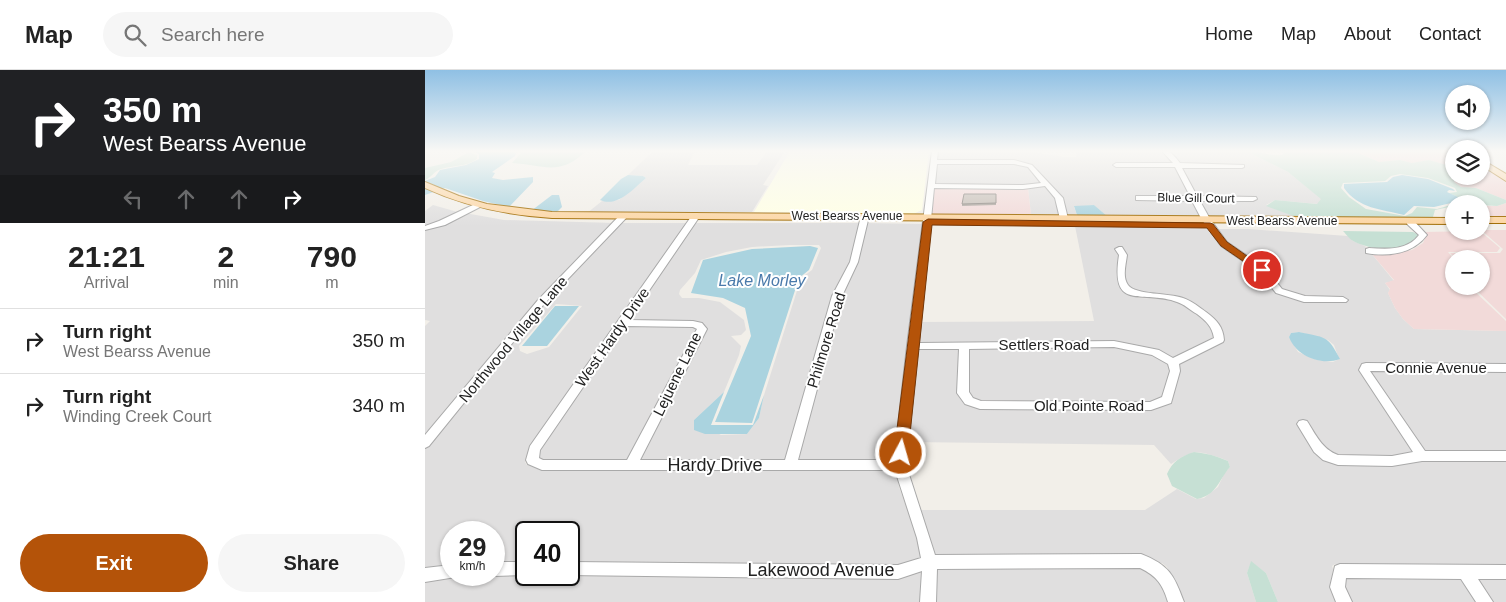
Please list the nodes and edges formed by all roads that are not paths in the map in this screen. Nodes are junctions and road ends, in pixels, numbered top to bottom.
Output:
1 (932, 176) edge
2 (1039, 176) edge
3 (1184, 176) edge
4 (1046, 184) junction
5 (425, 185) edge
6 (931, 186) junction
7 (425, 195) edge
8 (1139, 198) dead end
9 (1193, 198) junction
10 (1253, 199) dead end
11 (478, 206) junction
12 (467, 211) junction
13 (566, 218) junction
14 (623, 218) junction
15 (694, 218) junction
16 (864, 219) junction
17 (928, 219) junction
18 (1490, 220) edge
19 (1506, 220) edge
20 (1064, 221) junction
21 (1445, 222) edge
22 (1208, 223) junction
23 (1412, 225) junction
24 (1506, 225) edge
25 (1490, 226) edge
26 (1445, 227) edge
27 (425, 228) edge
28 (1119, 249) dead end
29 (1369, 251) dead end
30 (1343, 300) dead end
31 (621, 323) junction
32 (964, 345) junction
33 (912, 346) junction
34 (1173, 362) junction
35 (1506, 368) edge
36 (1303, 424) dead end
37 (425, 443) edge
38 (1422, 456) junction
39 (1506, 456) edge
40 (533, 460) joint
41 (900, 464) junction
42 (631, 465) junction
43 (790, 465) junction
44 (929, 562) junction
45 (580, 569) edge
46 (1506, 572) edge
47 (440, 573) edge
48 (1466, 574) junction
49 (425, 575) edge
50 (928, 602) edge
51 (1176, 602) edge
52 (1344, 602) edge
53 (1485, 602) edge

1 - 6 street
2 - 4 street
3 - 9 street
4 - 6 street
4 - 20 street
5 - 11 main road, West Bearss Avenue
6 - 17 street
7 - 12 main road, West Bearss Avenue
8 - 9 street, Blue Gill Court
9 - 10 street, Blue Gill Court
9 - 22 street
11 - 12 street
11 - 13 main road, West Bearss Avenue
12 - 13 main road, West Bearss Avenue
12 - 27 street
13 - 14 main road, West Bearss Avenue
14 - 15 main road, West Bearss Avenue
14 - 37 street, Northwood Village Lane
15 - 16 main road, West Bearss Avenue
15 - 31 street, West Hardy Drive
16 - 17 main road, West Bearss Avenue
16 - 43 street, Philmore Road
17 - 20 main road, West Bearss Avenue
17 - 33 street
18 - 19 main road
20 - 22 main road, West Bearss Avenue
21 - 23 main road, West Bearss Avenue
22 - 23 main road, West Bearss Avenue
22 - 30 street
23 - 26 main road, West Bearss Avenue
23 - 29 street
24 - 25 main road
28 - 34 street
31 - 40 street, West Hardy Drive
31 - 42 street, Lejuene Lane
32 - 33 street, Settlers Road
32 - 34 street, Settlers Road
32 - 34 street, Old Pointe Road
33 - 41 street
35 - 38 street, Connie Avenue
36 - 38 street
38 - 39 street
40 - 42 street, Hardy Drive
41 - 43 street, Hardy Drive
41 - 44 street
42 - 43 street, Hardy Drive
44 - 45 street, Lakewood Avenue
44 - 50 street
44 - 51 street, Lakewood Avenue
46 - 48 street
47 - 49 street
48 - 52 street
48 - 53 street

